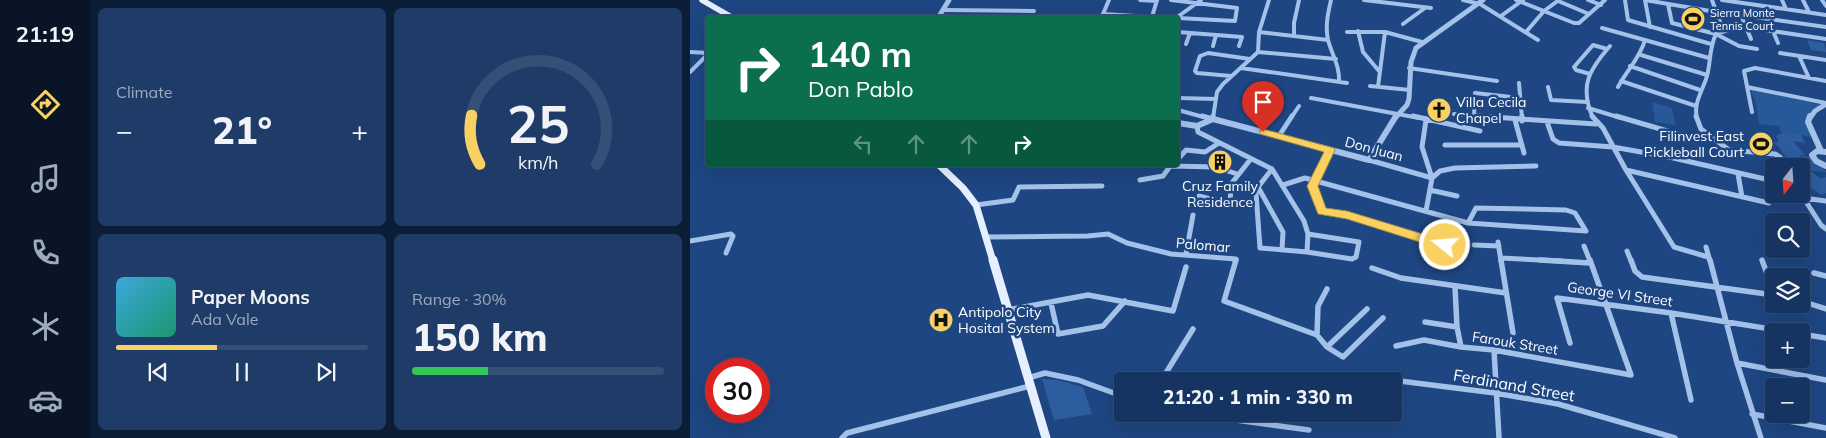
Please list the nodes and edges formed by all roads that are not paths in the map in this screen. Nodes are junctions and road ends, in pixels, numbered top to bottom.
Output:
1 (702, 0) edge
2 (949, 0) edge
3 (1109, 0) edge
4 (1140, 0) edge
5 (1157, 0) edge
6 (1171, 0) edge
7 (1269, 0) edge
8 (1299, 0) edge
9 (1331, 0) edge
10 (1364, 0) edge
11 (1463, 0) edge
12 (1516, 0) edge
13 (1558, 0) edge
14 (1588, 0) edge
15 (1605, 0) edge
16 (1625, 0) edge
17 (1645, 0) edge
18 (1706, 0) edge
19 (1712, 0) edge
20 (1722, 0) edge
21 (1757, 0) edge
22 (1782, 0) edge
23 (1803, 0) edge
24 (1822, 0) edge
25 (1522, 1) edge
26 (1734, 1) edge
27 (1199, 2) edge
28 (1482, 2) edge
29 (1668, 4) junction
30 (1601, 5) junction
31 (1759, 5) junction
32 (1826, 6) edge
33 (1425, 8) junction
34 (1431, 8) dead end
35 (1786, 9) junction
36 (944, 10) junction
37 (1034, 11) dead end
38 (1544, 11) junction
39 (1716, 12) junction
40 (1809, 12) junction
41 (1589, 14) junction
42 (1826, 14) edge
43 (728, 15) edge
44 (940, 15) edge
45 (1128, 15) edge
46 (1152, 15) edge
47 (1180, 16) edge
48 (1501, 16) junction
49 (1180, 18) edge
50 (1404, 24) dead end
51 (1650, 26) junction
52 (1745, 27) junction
53 (1826, 27) edge
54 (1602, 28) dead end
55 (1723, 30) junction
56 (1358, 31) junction
57 (1774, 31) junction
58 (1180, 32) edge
59 (1259, 32) junction
60 (1347, 32) dead end
61 (1385, 32) junction
62 (1526, 32) junction
63 (1190, 33) junction
64 (1716, 34) junction
65 (1216, 35) junction
66 (1294, 36) junction
67 (1751, 39) dead end
68 (1826, 39) edge
69 (1328, 40) junction
70 (1538, 40) dead end
71 (1645, 40) junction
72 (1422, 42) junction
73 (1778, 43) dead end
74 (1186, 44) dead end
75 (1711, 44) junction
76 (1213, 46) dead end
77 (1239, 46) dead end
78 (1739, 46) junction
79 (1757, 49) dead end
80 (1734, 51) dead end
81 (690, 52) edge
82 (1258, 52) junction
83 (1780, 53) dead end
84 (705, 54) edge
85 (1641, 55) junction
86 (1799, 56) junction
87 (705, 57) edge
88 (1709, 58) junction
89 (1250, 59) junction
90 (1336, 59) junction
91 (1826, 60) edge
92 (1630, 66) junction
93 (1241, 68) junction
94 (1409, 68) junction
95 (1379, 71) junction
96 (690, 72) edge
97 (1590, 74) junction
98 (1707, 75) junction
99 (1232, 76) junction
100 (1809, 78) junction
101 (1497, 81) dead end
102 (1621, 81) junction
103 (1826, 81) edge
104 (1339, 82) junction
105 (1347, 83) dead end
106 (1519, 83) dead end
107 (1370, 86) dead end
108 (1378, 87) junction
109 (1548, 87) dead end
110 (1618, 87) dead end
111 (1747, 87) junction
112 (1410, 90) junction
113 (1700, 90) junction
114 (1180, 98) edge
115 (1311, 98) dead end
116 (1520, 98) junction
117 (1216, 99) junction
118 (1826, 103) edge
119 (1588, 105) junction
120 (1299, 106) dead end
121 (1696, 106) junction
122 (1180, 111) edge
123 (1752, 112) dead end
124 (1398, 113) junction
125 (1454, 114) dead end
126 (1474, 116) junction
127 (1213, 119) junction
128 (1426, 120) junction
129 (1515, 120) junction
130 (1522, 121) junction
131 (1547, 122) junction
132 (1180, 123) edge
133 (1596, 124) junction
134 (1197, 126) junction
135 (1480, 131) dead end
136 (1681, 135) dead end
137 (1279, 136) junction
138 (1219, 143) junction
139 (1445, 145) dead end
140 (1522, 145) junction
141 (1613, 147) junction
142 (1330, 150) junction
143 (1823, 152) edge
144 (1524, 153) dead end
145 (1180, 157) edge
146 (1780, 158) edge
147 (1250, 160) junction
148 (1369, 160) junction
149 (1180, 165) edge
150 (1536, 166) dead end
151 (1826, 166) edge
152 (941, 167) edge
153 (1170, 167) edge
154 (1272, 170) junction
155 (1626, 170) junction
156 (1237, 174) junction
157 (1738, 174) junction
158 (1432, 178) junction
159 (1765, 179) dead end
160 (1140, 180) dead end
161 (1316, 180) junction
162 (1283, 184) junction
163 (1102, 186) dead end
164 (1258, 187) junction
165 (1430, 190) junction
166 (1198, 196) dead end
167 (1457, 196) dead end
168 (1742, 197) junction
169 (1810, 198) edge
170 (1765, 202) edge
171 (1826, 202) edge
172 (1806, 203) edge
173 (976, 205) junction
174 (1426, 211) junction
175 (1193, 215) dead end
176 (1457, 220) junction
177 (1468, 223) junction
178 (1826, 229) edge
179 (1308, 234) junction
180 (987, 237) junction
181 (690, 241) edge
182 (1474, 245) dead end
183 (1584, 246) dead end
184 (1706, 247) dead end
185 (1282, 250) junction
186 (1627, 251) dead end
187 (1306, 252) junction
188 (726, 253) dead end
189 (1186, 254) junction
190 (1501, 258) junction
191 (1708, 258) junction
192 (1762, 260) dead end
193 (1590, 263) junction
194 (1186, 267) dead end
195 (1372, 268) dead end
196 (1765, 268) edge
197 (1814, 273) dead end
198 (1826, 276) edge
199 (1455, 287) junction
200 (1717, 287) junction
201 (1327, 289) dead end
202 (1506, 293) junction
203 (1765, 293) edge
204 (1125, 301) junction
205 (1051, 303) junction
206 (1608, 304) junction
207 (1810, 304) edge
208 (1826, 308) edge
209 (1367, 309) dead end
210 (1008, 310) junction
211 (1671, 313) junction
212 (1383, 318) dead end
213 (1425, 322) dead end
214 (1726, 322) junction
215 (1457, 326) junction
216 (1193, 328) dead end
217 (1765, 328) edge
218 (1513, 333) dead end
219 (1317, 335) junction
220 (1810, 335) edge
221 (1826, 338) edge
222 (1570, 343) dead end
223 (1396, 346) dead end
224 (1327, 347) junction
225 (1461, 347) junction
226 (1494, 350) junction
227 (1737, 362) junction
228 (1166, 372) edge
229 (1826, 380) edge
230 (1402, 381) edge
231 (1029, 382) junction
232 (1114, 393) edge
233 (1495, 393) junction
234 (1691, 400) dead end
235 (1752, 414) junction
236 (1250, 422) edge
237 (1826, 428) edge
238 (1309, 430) dead end
239 (844, 436) edge
240 (1046, 438) edge
241 (1499, 438) edge
242 (1673, 438) edge
243 (1761, 438) edge

1 - 43 main road
2 - 36 street
3 - 45 street
4 - 5 street
5 - 46 street
6 - 27 street
7 - 59 street
8 - 66 street
9 - 69 street
10 - 33 street
11 - 28 street
12 - 25 street
13 - 38 street
13 - 41 street
14 - 30 street
15 - 30 street
16 - 51 street
17 - 29 street
17 - 51 street
18 - 19 street
19 - 39 street
20 - 26 street
21 - 31 street
22 - 35 street
23 - 40 street
24 - 32 street
25 - 38 street
25 - 48 street
26 - 31 street
27 - 47 street
27 - 49 street
28 - 48 street
28 - 72 street
29 - 39 street
29 - 64 street
30 - 41 street
31 - 35 street
33 - 34 street
33 - 50 street
35 - 40 street
36 - 37 street
36 - 44 street
38 - 41 street
38 - 62 street
39 - 55 street
40 - 42 street
48 - 62 street
51 - 75 street
52 - 53 street
52 - 55 street
52 - 57 street
52 - 67 street
54 - 71 street
55 - 64 street
56 - 60 street
56 - 61 street
56 - 95 street
57 - 68 street
57 - 73 street
58 - 63 street
59 - 66 street
59 - 82 street
61 - 72 street
61 - 95 street
62 - 70 street
63 - 65 street
63 - 74 street
64 - 75 street
64 - 78 street
65 - 76 street
65 - 77 street
66 - 69 street
69 - 90 street
71 - 85 street
71 - 88 street
72 - 94 street
75 - 88 street
78 - 79 street
78 - 80 street
81 - 84 street
82 - 89 street
82 - 90 street
83 - 86 street
85 - 92 street
85 - 98 street
86 - 91 street
86 - 100 street
87 - 96 street
88 - 98 street
89 - 93 street
89 - 99 street
90 - 104 street
92 - 102 street
92 - 113 street
93 - 99 street
93 - 104 street
94 - 101 street
94 - 112 street
95 - 108 street
97 - 97 street
97 - 119 street
98 - 113 street
99 - 117 street
100 - 103 street
100 - 111 street
102 - 110 street
102 - 121 street
104 - 105 street
106 - 116 street
107 - 108 street
108 - 112 street
109 - 119 street
111 - 118 street
111 - 123 street
112 - 124 street
113 - 121 street
114 - 117 street
115 - 124 street
116 - 126 street
116 - 130 street
117 - 127 street
118 - 143 street
119 - 133 street
119 - 136 street
120 - 137 street
121 - 146 street
122 - 127 street
124 - 128 street
124 - 148 street
125 - 126 street
126 - 129 street
127 - 134 street
127 - 137 street, Don Juan
128 - 135 street
128 - 158 street
129 - 130 street
129 - 140 street
130 - 131 street
131 - 133 street
131 - 141 street
132 - 134 street
133 - 141 street
134 - 138 street
137 - 142 street, Don Juan
138 - 145 street
138 - 147 street
139 - 140 street
140 - 144 street
141 - 155 street
141 - 157 street
142 - 148 street, Don Juan
142 - 161 street
143 - 151 street
147 - 154 street
147 - 156 street
148 - 158 street, Don Juan
149 - 156 street
150 - 158 street
152 - 173 main road
153 - 160 street
154 - 162 street
154 - 164 street
155 - 168 street
155 - 191 street
156 - 166 street
157 - 159 street
157 - 168 street
158 - 165 street
161 - 162 street
161 - 174 street
161 - 176 street
162 - 179 street
163 - 173 street
164 - 185 street
164 - 185 street
165 - 167 street
165 - 174 street
168 - 170 street
169 - 171 street
172 - 178 street
173 - 180 main road
174 - 176 street
175 - 189 street
176 - 177 street
177 - 177 street
179 - 187 street
179 - 187 street
180 - 189 street, Palomar
180 - 210 main road
181 - 188 street
182 - 190 street
183 - 193 street
184 - 191 street
185 - 187 street
186 - 200 street
189 - 219 street, Palomar
190 - 193 street
190 - 202 street
191 - 200 street
192 - 196 street
193 - 206 street
194 - 204 street
195 - 199 street
197 - 198 street
199 - 202 street
199 - 215 street
200 - 203 street
200 - 214 street
201 - 219 street
202 - 218 street
204 - 205 street
204 - 205 street
205 - 210 street
206 - 211 street, George VI Street
206 - 222 street, George VI Street
206 - 226 street, Farouk Street
207 - 208 street
209 - 224 street
210 - 231 main road
211 - 214 street, George VI Street
211 - 234 street
212 - 224 street
213 - 215 street
214 - 217 street, George VI Street
214 - 227 street
215 - 225 street
216 - 228 street
219 - 224 street
220 - 221 street
223 - 225 street, Farouk Street
225 - 226 street, Farouk Street
226 - 233 street
227 - 229 street
227 - 235 street
230 - 233 street, Ferdinand Street
231 - 232 street
231 - 239 street
231 - 240 main road
233 - 241 street
233 - 242 street, Ferdinand Street
235 - 237 street
235 - 243 street
236 - 238 street

